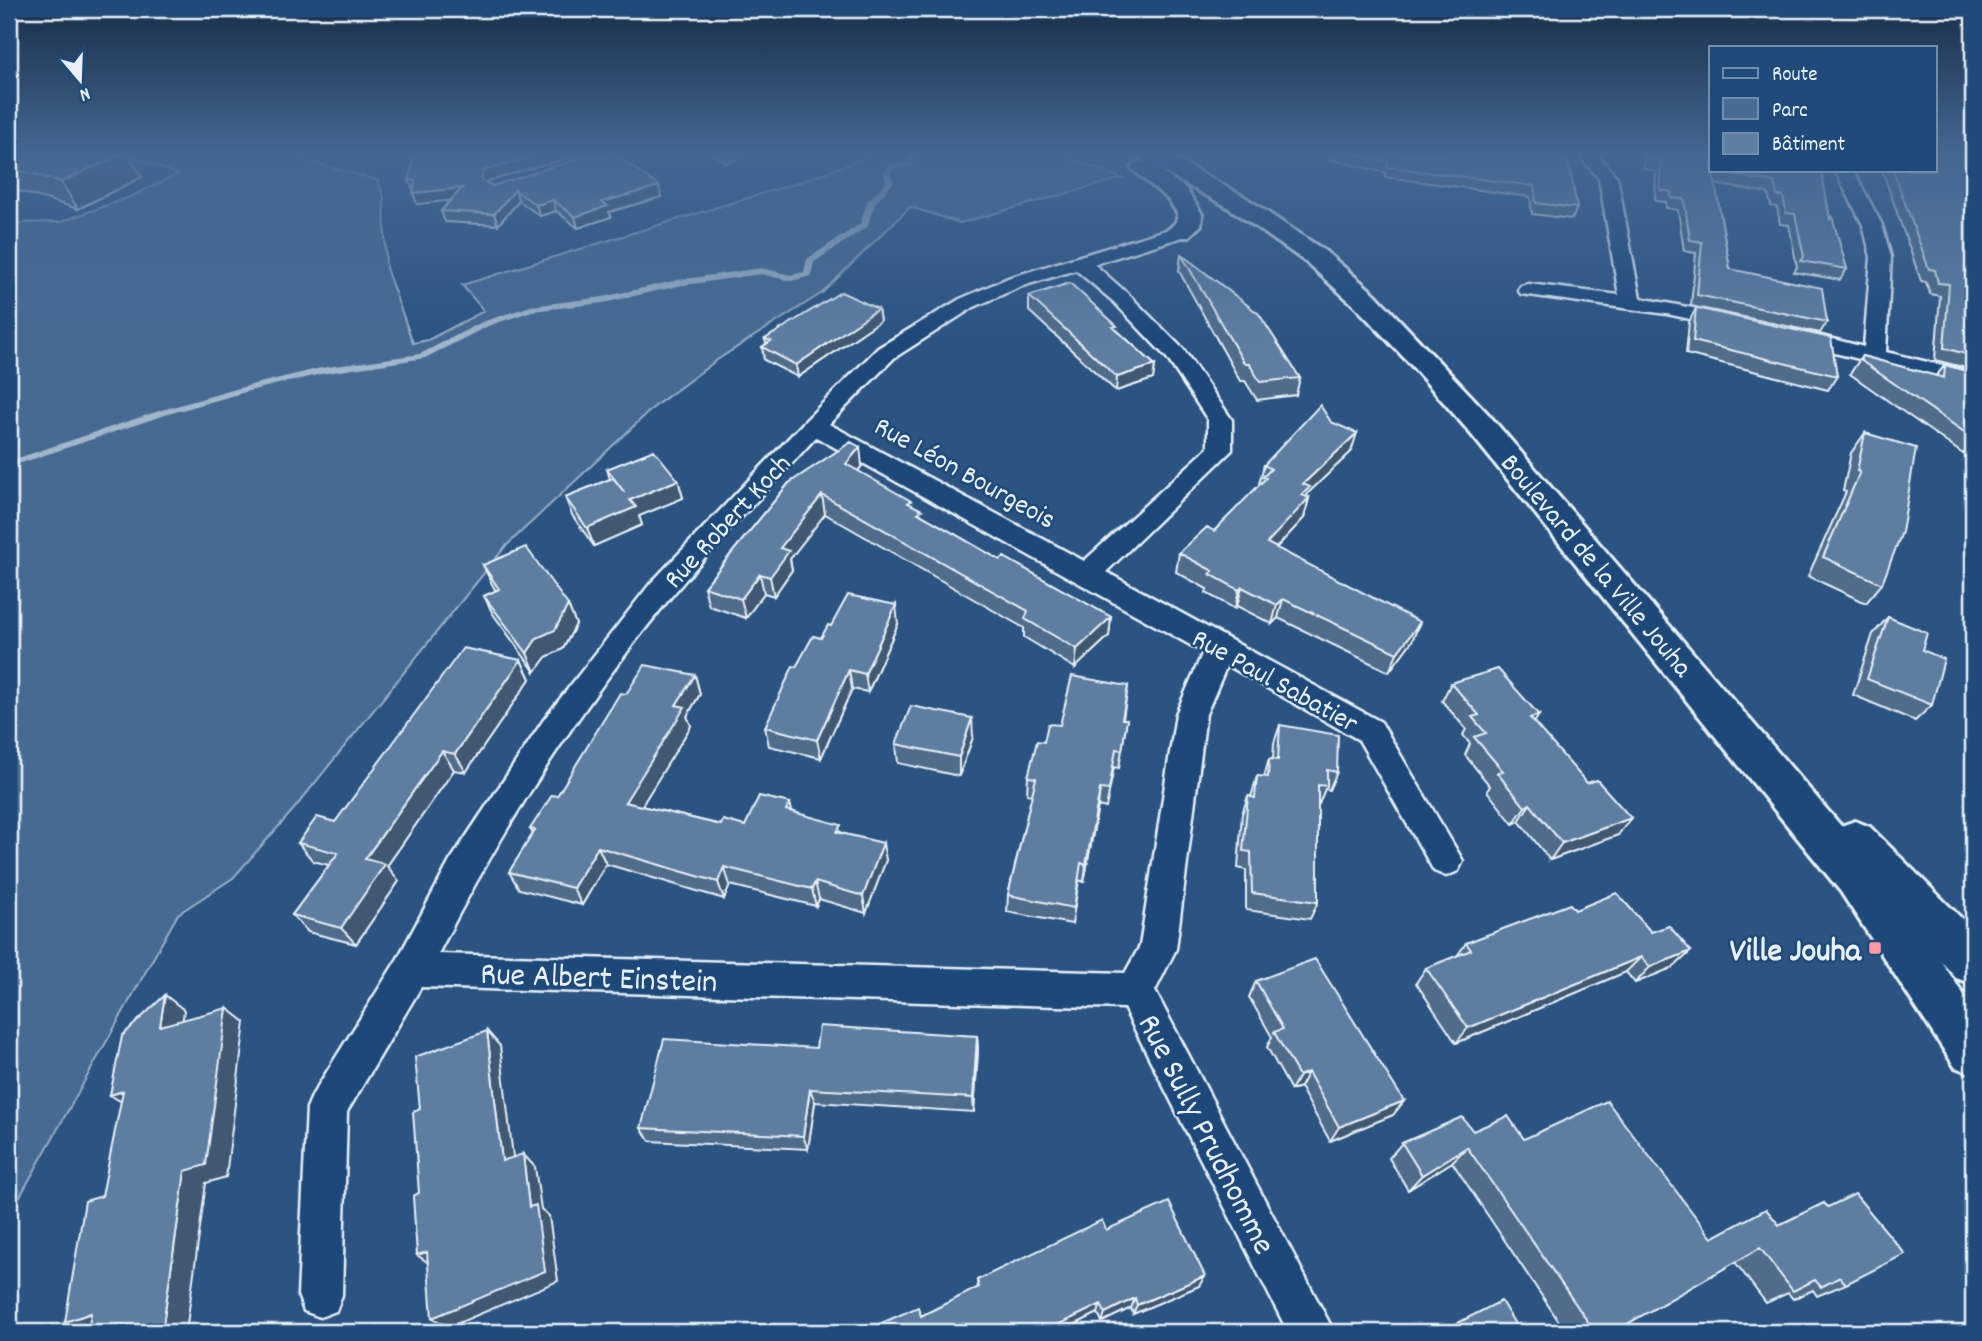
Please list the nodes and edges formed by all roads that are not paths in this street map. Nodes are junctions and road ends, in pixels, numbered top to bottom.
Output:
1 (1190, 217) edge
2 (1257, 217) edge
3 (1287, 217) edge
4 (1615, 217) edge
5 (1866, 217) edge
6 (1179, 232) joint
7 (1079, 262) junction
8 (1528, 290) dead end
9 (1631, 304) junction
10 (1875, 354) junction
11 (1973, 380) edge
12 (813, 426) junction
13 (1087, 575) junction
14 (1220, 647) junction
15 (1446, 861) dead end
16 (1973, 962) edge
17 (411, 970) junction
18 (1135, 991) junction
19 (1973, 1050) edge
20 (320, 1294) dead end
21 (1312, 1332) edge

1 - 6 main road
2 - 19 main road, Boulevard de la Ville Jouha
3 - 16 main road, Boulevard de la Ville Jouha
4 - 9 street
5 - 10 street
6 - 7 street, Rue Robert Koch
7 - 12 street, Rue Robert Koch
7 - 13 street
8 - 9 street
9 - 10 street
10 - 11 street
12 - 13 street, Rue Léon Bourgeois
12 - 17 street, Rue Robert Koch
13 - 14 street, Rue Paul Sabatier
14 - 15 street, Rue Paul Sabatier
14 - 18 street, Rue Sully Prudhomme
17 - 18 street, Rue Albert Einstein
17 - 20 street
18 - 21 street, Rue Sully Prudhomme

